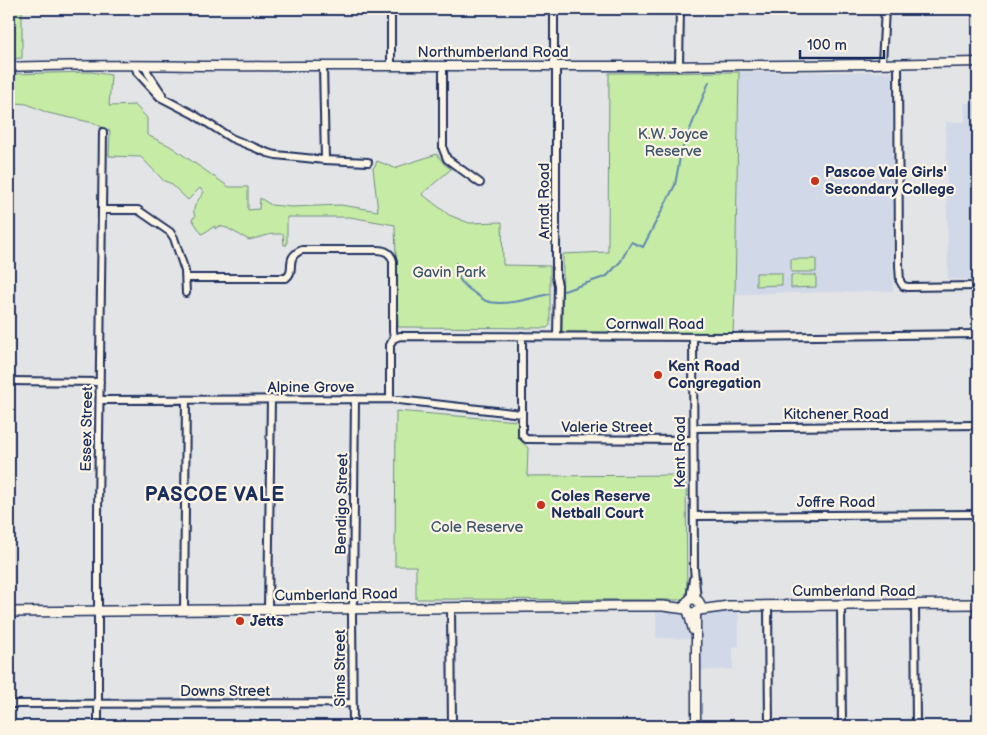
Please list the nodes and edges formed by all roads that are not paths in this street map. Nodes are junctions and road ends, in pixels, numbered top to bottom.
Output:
1 (391, 9) edge
2 (554, 9) edge
3 (680, 9) edge
4 (885, 9) edge
5 (978, 62) edge
6 (882, 63) junction
7 (898, 63) junction
8 (135, 65) junction
9 (145, 65) junction
10 (679, 65) junction
11 (323, 66) junction
12 (390, 66) junction
13 (444, 66) junction
14 (555, 66) junction
15 (9, 67) edge
16 (166, 99) junction
17 (103, 132) dead end
18 (325, 160) junction
19 (368, 162) dead end
20 (480, 183) dead end
21 (102, 210) junction
22 (186, 278) junction
23 (978, 286) edge
24 (186, 293) dead end
25 (978, 334) edge
26 (522, 336) junction
27 (557, 336) junction
28 (693, 336) junction
29 (394, 338) junction
30 (9, 380) edge
31 (100, 382) junction
32 (271, 399) junction
33 (355, 399) junction
34 (390, 399) junction
35 (100, 400) junction
36 (186, 400) junction
37 (522, 414) junction
38 (978, 425) edge
39 (694, 428) junction
40 (694, 440) junction
41 (978, 514) edge
42 (694, 516) junction
43 (915, 604) junction
44 (978, 604) edge
45 (768, 605) junction
46 (841, 605) junction
47 (693, 606) junction
48 (451, 608) junction
49 (352, 609) junction
50 (184, 610) junction
51 (268, 610) junction
52 (98, 611) junction
53 (9, 612) edge
54 (352, 703) junction
55 (9, 704) edge
56 (98, 704) junction
57 (98, 726) edge
58 (353, 726) edge
59 (452, 726) edge
60 (696, 726) edge
61 (769, 726) edge
62 (842, 726) edge
63 (916, 726) edge

1 - 12 street
2 - 14 street, Arndt Road
3 - 10 street
4 - 6 street
5 - 7 street, Northumberland Road
6 - 7 street, Northumberland Road
6 - 10 street, Northumberland Road
7 - 23 street
8 - 9 street, Northumberland Road
8 - 15 street, Northumberland Road
8 - 16 street
9 - 11 street, Northumberland Road
9 - 16 street
10 - 14 street, Northumberland Road
11 - 12 street, Northumberland Road
11 - 18 street
12 - 13 street, Northumberland Road
13 - 14 street, Northumberland Road
13 - 20 street
14 - 27 street, Arndt Road
16 - 18 street
17 - 21 street, Essex Street
18 - 19 street
21 - 22 street
21 - 31 street, Essex Street
22 - 24 street
22 - 29 street
25 - 28 street, Cornwall Road
26 - 27 street, Cornwall Road
26 - 29 street, Cornwall Road
26 - 37 street
27 - 28 street, Cornwall Road
28 - 39 street, Kent Road
29 - 34 street
30 - 31 street
31 - 35 street, Essex Street
32 - 33 street, Alpine Grove
32 - 36 street, Alpine Grove
32 - 51 street
33 - 34 street, Alpine Grove
33 - 49 street, Bendigo Street
34 - 37 street, Alpine Grove
35 - 36 street, Alpine Grove
35 - 52 street, Essex Street
36 - 50 street
37 - 40 street, Valerie Street
38 - 39 street, Kitchener Road
39 - 40 street, Kent Road
40 - 42 street, Kent Road
41 - 42 street, Joffre Road
42 - 47 street, Kent Road
43 - 44 main road, Cumberland Road
43 - 46 main road, Cumberland Road
43 - 63 street
45 - 46 main road, Cumberland Road
45 - 47 main road, Cumberland Road
45 - 61 street
46 - 62 street
47 - 48 main road, Cumberland Road
47 - 60 street, Kent Road
48 - 49 main road, Cumberland Road
48 - 59 street
49 - 51 main road, Cumberland Road
49 - 54 street, Sims Street
50 - 51 main road, Cumberland Road
50 - 52 main road, Cumberland Road
52 - 53 main road, Cumberland Road
52 - 56 street, Essex Street
54 - 56 street, Downs Street
54 - 58 street, Sims Street
55 - 56 street, Downs Street
56 - 57 street, Essex Street

